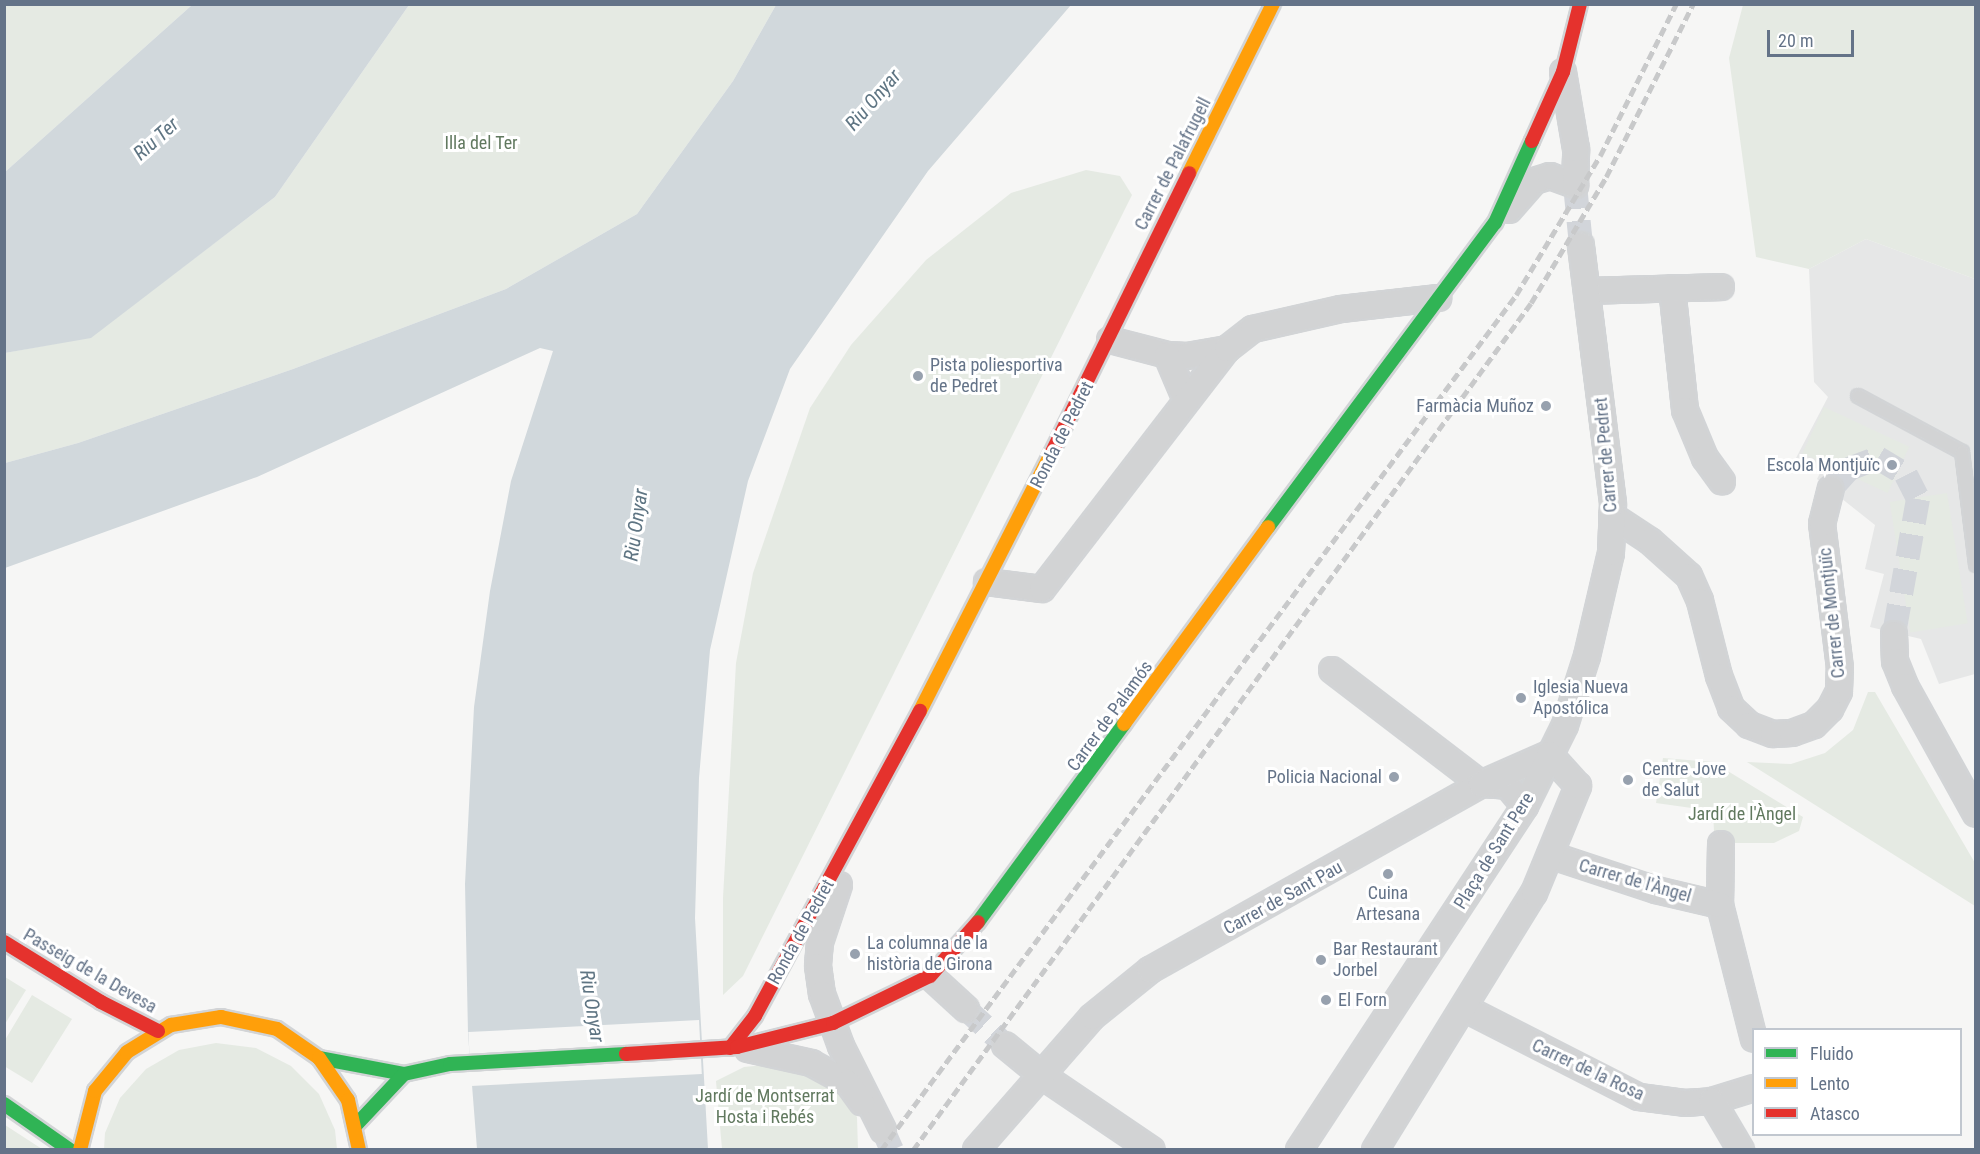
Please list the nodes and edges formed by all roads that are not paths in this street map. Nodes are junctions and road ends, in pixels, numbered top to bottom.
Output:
1 (1273, 4) edge
2 (1580, 4) edge
3 (1563, 72) junction
4 (1495, 223) junction
5 (1581, 245) tunnel mouth
6 (1722, 287) dead end
7 (1672, 288) junction
8 (1588, 291) junction
9 (1438, 298) junction
10 (1110, 340) junction
11 (1227, 349) junction
12 (1167, 355) junction
13 (1858, 396) dead end
14 (1186, 400) junction
15 (1722, 481) dead end
16 (1831, 489) tunnel mouth
17 (1612, 516) junction
18 (1976, 566) edge
19 (987, 582) junction
20 (1894, 634) tunnel mouth
21 (1332, 670) dead end
22 (1549, 754) junction
23 (1480, 784) junction
24 (1525, 806) junction
25 (866, 813) junction
26 (1976, 814) edge
27 (1722, 844) dead end
28 (1550, 855) junction
29 (1720, 905) junction
30 (4, 942) edge
31 (930, 976) junction
32 (1464, 1008) junction
33 (966, 1009) tunnel mouth
34 (833, 1023) junction
35 (158, 1030) junction
36 (1752, 1031) edge
37 (1005, 1045) tunnel mouth
38 (733, 1047) junction
39 (319, 1058) junction
40 (404, 1074) junction
41 (1044, 1077) junction
42 (1752, 1089) edge
43 (1712, 1101) junction
44 (4, 1104) edge
45 (356, 1125) junction
46 (70, 1149) edge
47 (80, 1149) edge
48 (359, 1149) edge
49 (976, 1149) edge
50 (1152, 1149) edge
51 (1299, 1149) edge
52 (1375, 1149) edge
53 (1741, 1149) edge

1 - 10 street, Carrer de Palafrugell
2 - 3 street, Carrer de Palamós
3 - 4 street, Carrer de Palamós
3 - 4 street
4 - 9 street, Carrer de Palamós
5 - 8 street, Carrer de Pedret
6 - 7 street
7 - 8 street
7 - 15 street
8 - 17 street, Carrer de Pedret
9 - 11 street
9 - 31 street, Carrer de Palamós
10 - 12 street
10 - 19 street, Ronda de Pedret
11 - 12 street
11 - 14 street
12 - 14 street
13 - 18 lane
14 - 19 street
16 - 17 street, Carrer de Montjuïc
17 - 22 street, Carrer de Pedret
19 - 25 street, Ronda de Pedret
20 - 26 street
21 - 23 street
22 - 23 street, Carrer de Sant Pau
22 - 24 street, Plaça de Sant Pere
22 - 28 street
23 - 24 street
23 - 41 street, Carrer de Sant Pau
24 - 51 street, Plaça de Sant Pere
25 - 34 street, Ronda de Pedret
25 - 38 street, Ronda de Pedret
27 - 29 street
28 - 29 street, Carrer de l'Àngel
28 - 32 street
29 - 36 street
30 - 35 street, Passeig de la Devesa
31 - 33 street
31 - 34 street, Carrer de Palamós
32 - 43 street, Carrer de la Rosa
32 - 52 street
34 - 38 street, Carrer de Palamós
34 - 38 street, Ronda de Pedret
35 - 39 street
35 - 47 street
37 - 41 street
38 - 40 street, Carrer de Palamós
39 - 40 street
39 - 45 street
40 - 45 street
41 - 49 street, Carrer de Sant Pau
41 - 50 street
42 - 43 street, Carrer de la Rosa
43 - 53 street
44 - 46 street
45 - 48 street

